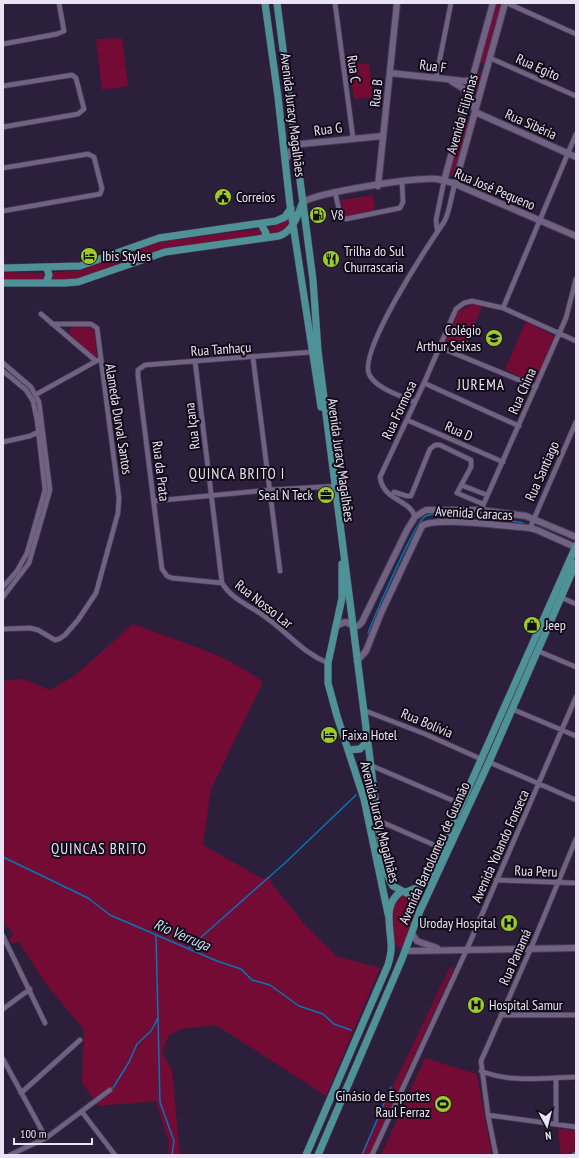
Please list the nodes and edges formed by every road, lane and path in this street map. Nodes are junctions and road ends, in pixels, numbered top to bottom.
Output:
1 (59, 3) edge
2 (265, 3) edge
3 (277, 3) edge
4 (334, 3) edge
5 (397, 3) edge
6 (451, 3) edge
7 (493, 3) edge
8 (506, 3) edge
9 (576, 34) edge
10 (3, 44) edge
11 (490, 58) junction
12 (477, 62) junction
13 (488, 65) junction
14 (474, 71) junction
15 (390, 73) junction
16 (486, 74) junction
17 (436, 78) junction
18 (448, 80) junction
19 (472, 80) junction
20 (3, 86) edge
21 (469, 92) junction
22 (576, 96) edge
23 (278, 97) junction
24 (290, 97) junction
25 (475, 112) junction
26 (462, 119) junction
27 (3, 127) edge
28 (576, 134) edge
29 (383, 136) junction
30 (353, 138) junction
31 (296, 146) junction
32 (568, 154) junction
33 (576, 157) edge
34 (285, 161) junction
35 (3, 168) edge
36 (444, 181) junction
37 (402, 182) junction
38 (455, 184) junction
39 (378, 186) junction
40 (335, 192) junction
41 (303, 202) junction
42 (291, 208) junction
43 (3, 211) edge
44 (540, 220) junction
45 (261, 224) junction
46 (293, 225) junction
47 (437, 229) junction
48 (279, 236) junction
49 (576, 236) edge
50 (264, 238) junction
51 (296, 245) junction
52 (3, 268) edge
53 (47, 268) junction
54 (576, 279) edge
55 (3, 283) edge
56 (46, 283) junction
57 (573, 297) edge
58 (315, 304) junction
59 (304, 305) junction
60 (503, 308) junction
61 (41, 314) dead end
62 (52, 324) junction
63 (560, 334) junction
64 (576, 341) edge
65 (439, 346) junction
66 (312, 352) junction
67 (253, 358) junction
68 (98, 360) junction
69 (195, 361) junction
70 (3, 363) edge
71 (3, 371) edge
72 (138, 376) joint
73 (424, 383) junction
74 (536, 386) junction
75 (36, 394) junction
76 (31, 397) junction
77 (414, 402) junction
78 (407, 420) junction
79 (576, 422) edge
80 (519, 426) junction
81 (44, 429) junction
82 (38, 432) junction
83 (3, 442) edge
84 (503, 462) junction
85 (461, 484) junction
86 (334, 486) junction
87 (269, 490) junction
88 (394, 492) dead end
89 (487, 495) junction
90 (211, 496) junction
91 (154, 501) junction
92 (482, 507) junction
93 (415, 517) junction
94 (533, 519) junction
95 (530, 528) junction
96 (576, 537) edge
97 (576, 547) edge
98 (576, 563) edge
99 (162, 569) joint
100 (280, 571) dead end
101 (222, 583) junction
102 (3, 587) edge
103 (3, 596) edge
104 (560, 597) junction
105 (576, 604) edge
106 (336, 626) junction
107 (353, 627) junction
108 (3, 629) edge
109 (538, 651) junction
110 (357, 661) junction
111 (328, 663) junction
112 (576, 667) edge
113 (576, 697) edge
114 (512, 709) junction
115 (363, 710) junction
116 (561, 730) junction
117 (576, 736) edge
118 (367, 742) junction
119 (348, 750) junction
120 (481, 759) junction
121 (489, 762) junction
122 (370, 765) junction
123 (538, 784) junction
124 (576, 800) edge
125 (461, 804) junction
126 (377, 820) junction
127 (576, 840) edge
128 (441, 848) junction
129 (496, 880) junction
130 (558, 882) junction
131 (576, 883) edge
132 (404, 892) junction
133 (419, 913) junction
134 (388, 914) junction
135 (412, 934) junction
136 (3, 936) edge
137 (531, 948) junction
138 (576, 948) edge
139 (467, 949) junction
140 (445, 950) junction
141 (405, 951) junction
142 (30, 989) junction
143 (3, 1008) edge
144 (501, 1015) junction
145 (576, 1015) edge
146 (45, 1023) dead end
147 (80, 1040) dead end
148 (3, 1059) edge
149 (481, 1071) junction
150 (576, 1077) edge
151 (556, 1078) junction
152 (110, 1090) dead end
153 (20, 1093) junction
154 (82, 1112) junction
155 (488, 1115) junction
156 (556, 1124) junction
157 (576, 1127) edge
158 (46, 1138) junction
159 (10, 1155) edge
160 (114, 1155) edge
161 (306, 1155) edge
162 (318, 1155) edge
163 (372, 1155) edge
164 (496, 1155) edge

1 - 10 street
2 - 23 main road, Avenida Juracy Magalhães
3 - 24 main road, Avenida Juracy Magalhães
4 - 30 street, Rua C
5 - 15 main road, Rua B
6 - 17 street
7 - 12 main road, Avenida Filipinas
8 - 9 street
8 - 11 main road, Avenida Filipinas
11 - 13 main road, Avenida Filipinas
11 - 22 street, Rua Egito
12 - 13 main road
12 - 14 main road, Avenida Filipinas
13 - 16 main road, Avenida Filipinas
14 - 16 main road
14 - 19 main road, Avenida Filipinas
15 - 17 main road, Rua F
15 - 29 main road, Rua B
16 - 25 main road, Avenida Filipinas
17 - 18 main road, Rua F
18 - 19 main road, Rua F
18 - 21 main road
19 - 21 main road, Avenida Filipinas
20 - 27 street
21 - 25 main road
21 - 26 main road, Avenida Filipinas
23 - 24 main road
23 - 34 main road, Avenida Juracy Magalhães
24 - 31 main road, Avenida Juracy Magalhães
25 - 26 main road
25 - 32 main road, Rua Sibéria
25 - 38 main road, Avenida Filipinas
26 - 36 main road, Avenida Filipinas
28 - 32 street
29 - 30 main road, Rua G
29 - 39 main road, Rua B
30 - 31 main road, Rua G
31 - 34 main road, Rua G
31 - 41 main road, Avenida Juracy Magalhães
32 - 33 main road, Rua Sibéria
32 - 44 street
34 - 42 main road, Avenida Juracy Magalhães
35 - 43 street
36 - 37 main road, Rua José Pequeno
36 - 38 main road, Rua José Pequeno
36 - 47 street, Avenida Filipinas
37 - 39 main road, Rua José Pequeno
37 - 40 street
38 - 44 main road, Rua José Pequeno
38 - 47 street, Avenida Filipinas
39 - 40 main road, Rua José Pequeno
40 - 41 main road, Rua José Pequeno
41 - 46 main road
41 - 58 main road, Avenida Juracy Magalhães
42 - 45 main road
42 - 46 main road, Avenida Juracy Magalhães
44 - 49 main road, Rua José Pequeno
44 - 60 street
45 - 50 main road
45 - 53 main road
46 - 48 main road
46 - 51 main road, Avenida Juracy Magalhães
47 - 77 street, Avenida Filipinas
48 - 50 main road
48 - 51 main road
50 - 56 main road
51 - 59 main road, Avenida Juracy Magalhães
52 - 53 main road
53 - 56 main road
54 - 57 street, Rua China
55 - 56 main road
57 - 63 street, Rua China
58 - 59 main road
58 - 86 main road, Avenida Juracy Magalhães
59 - 66 main road, Avenida Juracy Magalhães
60 - 63 street
60 - 65 street, Rua Formosa
61 - 62 street
62 - 68 street
62 - 68 street
63 - 64 street
63 - 74 street, Rua China
65 - 73 street, Rua Formosa
65 - 74 street
66 - 67 street, Rua Tanhaçu
66 - 86 main road, Avenida Juracy Magalhães
67 - 69 street, Rua Tanhaçu
67 - 87 street
68 - 75 street, Alameda Durval Santos
68 - 108 street, Alameda Durval Santos
69 - 72 street, Rua Tanhaçu
69 - 90 street, Rua Içana
70 - 75 street
71 - 76 street
72 - 91 street, Rua da Prata
73 - 77 street, Rua Formosa
73 - 80 street
74 - 80 street, Rua China
75 - 76 street, Alameda Durval Santos
75 - 81 street
76 - 82 street
77 - 78 street, Rua Formosa
78 - 84 street, Rua D
78 - 93 street, Rua Formosa
79 - 94 street, Rua Santiago
80 - 84 street, Rua China
81 - 82 street
81 - 103 street
82 - 83 street
82 - 102 street
84 - 89 street, Rua China
85 - 88 street
85 - 89 street
85 - 92 street
86 - 87 street
86 - 106 main road, Avenida Juracy Magalhães
86 - 107 main road, Avenida Juracy Magalhães
87 - 90 street
87 - 100 street
89 - 92 street, Rua China
90 - 91 street
90 - 101 street, Rua Içana
91 - 99 street, Rua da Prata
92 - 93 main road, Avenida Caracas
92 - 94 main road, Avenida Caracas
93 - 107 main road, Avenida Caracas
94 - 95 street, Rua Santiago
94 - 96 main road, Avenida Caracas
95 - 97 main road, Avenida Caracas
95 - 110 main road, Avenida Caracas
97 - 120 main road, Avenida Bartolomeu de Gusmão
98 - 104 main road, Avenida Bartolomeu de Gusmão
99 - 101 street, Rua Nosso Lar
101 - 111 street, Rua Nosso Lar
104 - 105 street
104 - 109 main road, Avenida Bartolomeu de Gusmão
106 - 107 main road
106 - 111 main road, Avenida Juracy Magalhães
107 - 110 main road, Avenida Juracy Magalhães
109 - 112 street
109 - 114 main road, Avenida Bartolomeu de Gusmão
110 - 115 main road, Avenida Juracy Magalhães
111 - 119 main road, Avenida Juracy Magalhães
113 - 116 street, Avenida Yolando Fonseca
114 - 116 street
114 - 121 main road, Avenida Bartolomeu de Gusmão
115 - 118 main road, Avenida Juracy Magalhães
115 - 120 street, Rua Bolívia
116 - 117 street
116 - 123 street, Avenida Yolando Fonseca
118 - 119 main road
118 - 122 main road, Avenida Juracy Magalhães
119 - 134 main road, Avenida Juracy Magalhães
120 - 125 main road, Avenida Bartolomeu de Gusmão
121 - 123 street
121 - 133 main road, Avenida Bartolomeu de Gusmão
122 - 125 street
122 - 126 main road, Avenida Juracy Magalhães
123 - 124 street
123 - 129 street, Avenida Yolando Fonseca
125 - 128 main road, Avenida Bartolomeu de Gusmão
126 - 128 street
126 - 132 main road, Avenida Juracy Magalhães
127 - 130 street, Rua Panamá
128 - 132 main road, Avenida Bartolomeu de Gusmão
129 - 130 street, Rua Peru
129 - 139 street, Avenida Yolando Fonseca
130 - 131 street, Rua Peru
130 - 137 street, Rua Panamá
132 - 133 main road, Avenida Juracy Magalhães
132 - 134 main road
133 - 135 main road, Avenida Bartolomeu de Gusmão
134 - 161 main road, Avenida Juracy Magalhães
135 - 140 main road
135 - 141 main road, Avenida Bartolomeu de Gusmão
136 - 142 street
137 - 138 main road
137 - 139 main road
137 - 144 street, Rua Panamá
139 - 140 main road
139 - 163 street, Avenida Yolando Fonseca
140 - 141 main road
141 - 162 main road, Avenida Bartolomeu de Gusmão
142 - 143 street
142 - 146 street
144 - 145 street
144 - 149 street, Rua Panamá
147 - 153 street
148 - 153 street
149 - 151 street
149 - 155 street, Rua Panamá
150 - 151 street
151 - 156 street
152 - 154 street
153 - 158 street
154 - 158 street
154 - 160 street
155 - 156 street
155 - 164 street, Rua Panamá
156 - 157 street
158 - 159 street

